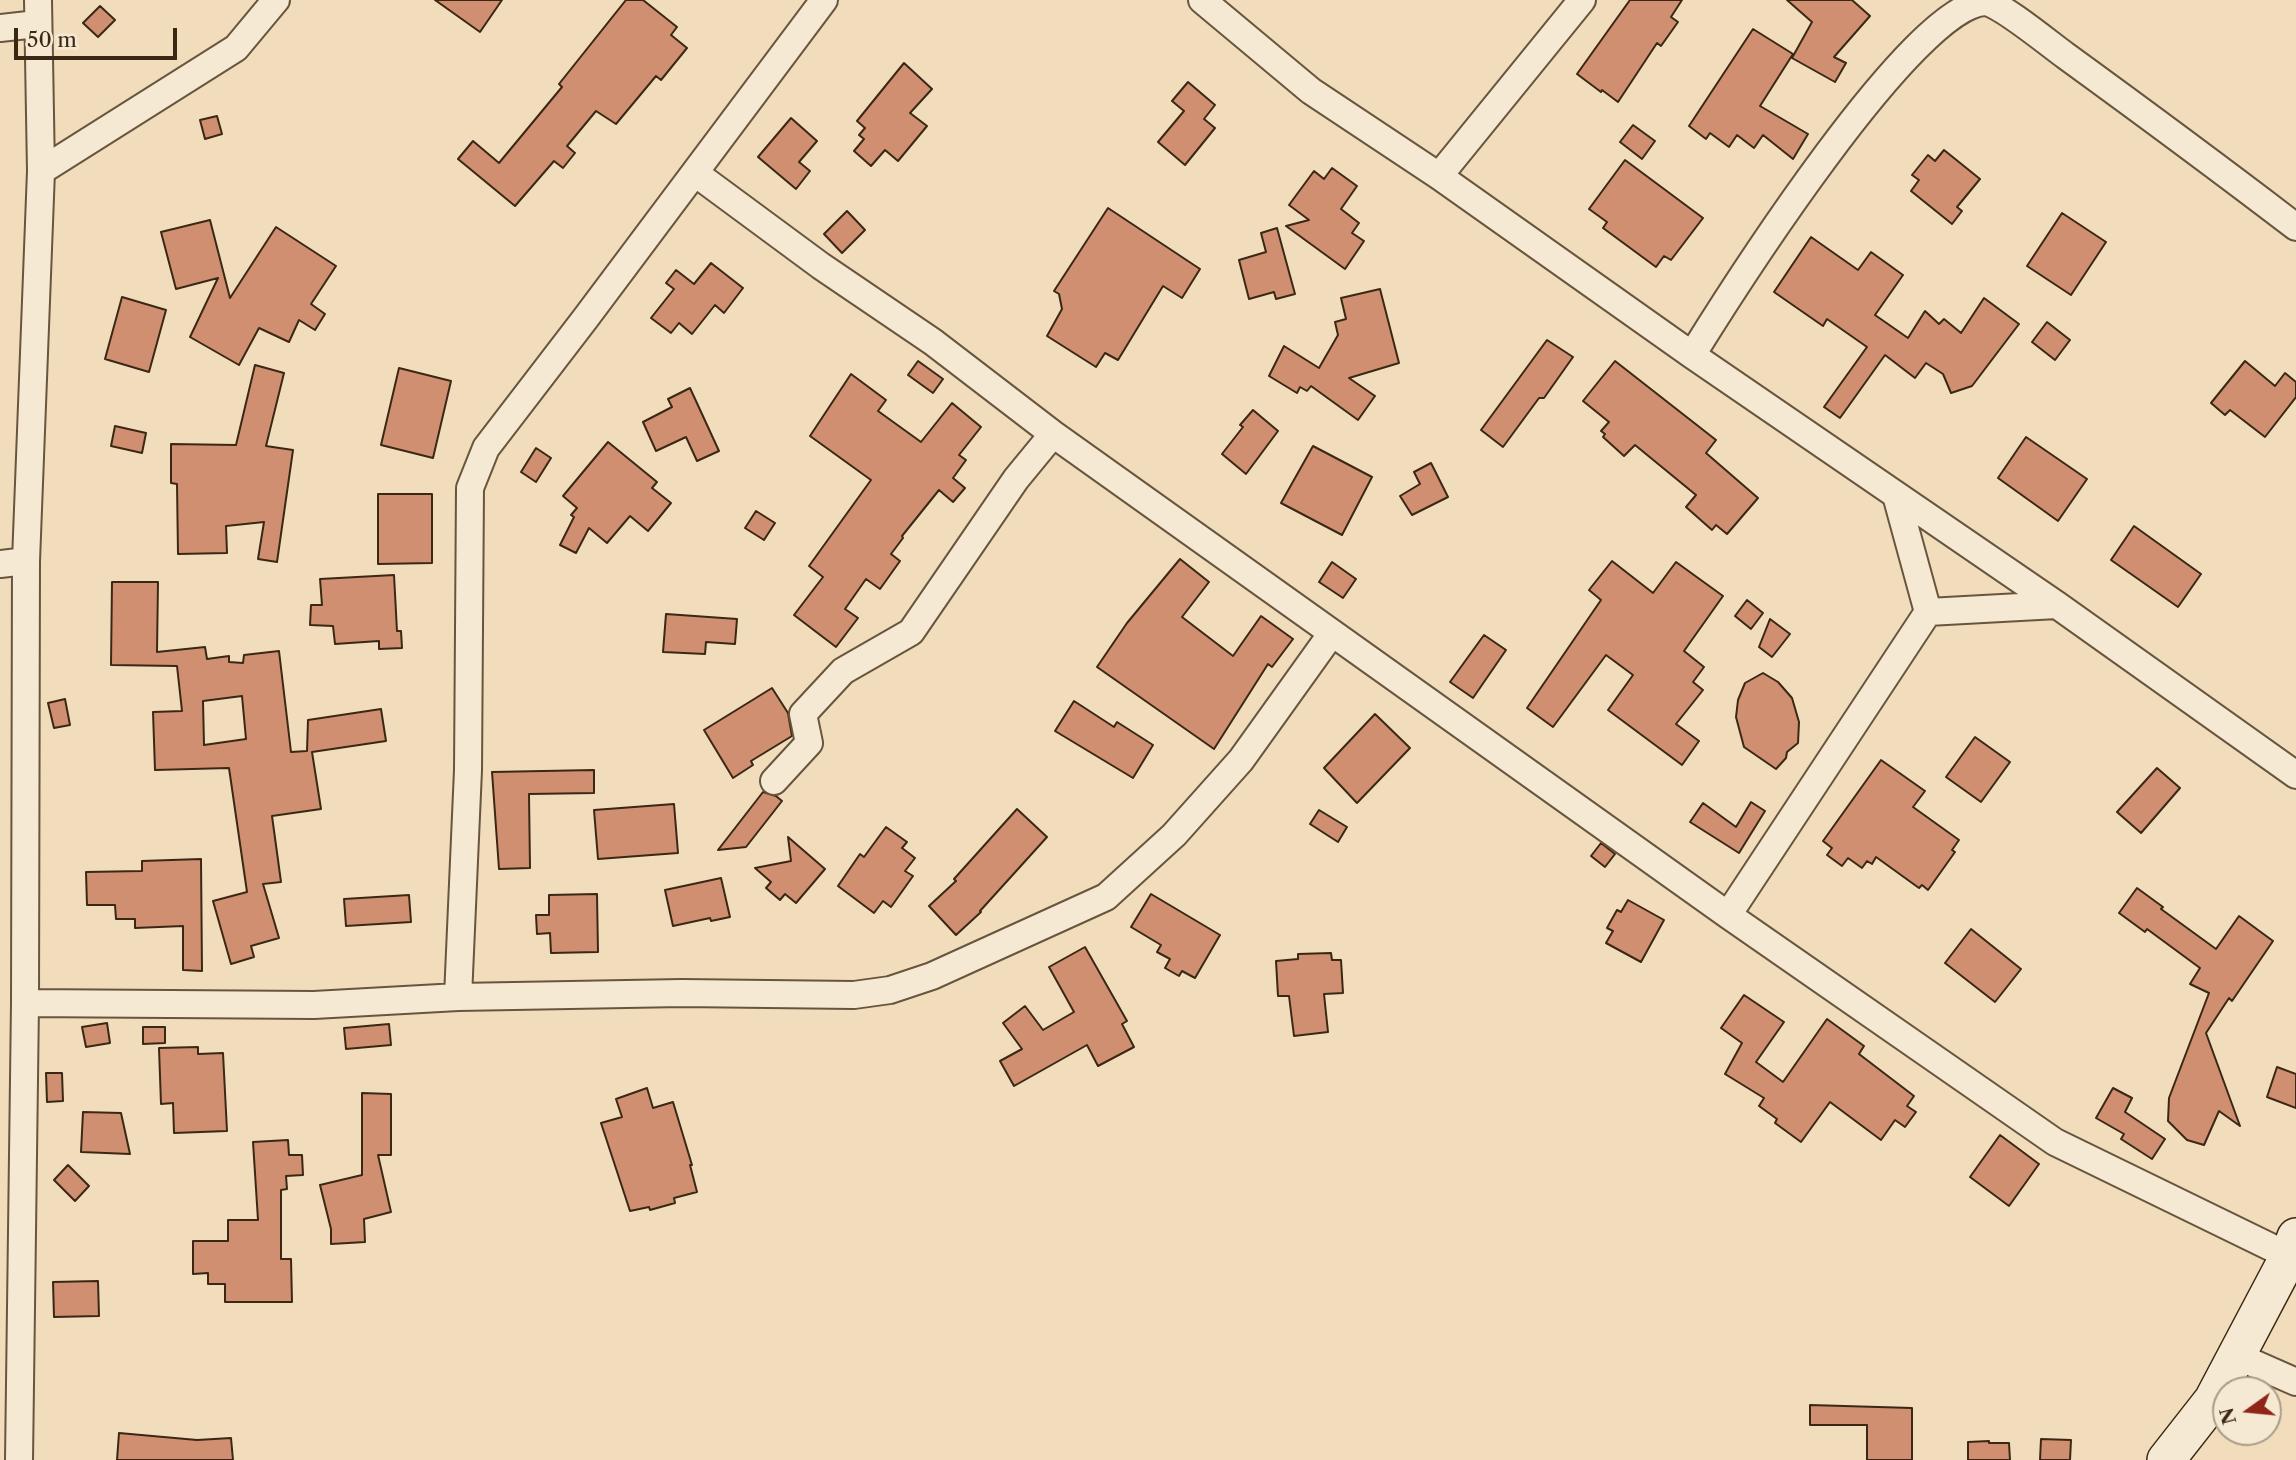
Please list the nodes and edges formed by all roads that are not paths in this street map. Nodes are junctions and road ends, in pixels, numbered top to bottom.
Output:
1 (276, 0) edge
2 (824, 0) edge
3 (1202, 0) edge
4 (1582, 0) edge
5 (37, 12) edge
6 (0, 28) edge
7 (41, 172) junction
8 (695, 173) junction
9 (1439, 176) junction
10 (2296, 227) edge
11 (1692, 355) junction
12 (1053, 434) junction
13 (1896, 495) junction
14 (13, 562) edge
15 (2057, 605) junction
16 (1928, 612) junction
17 (1332, 632) junction
18 (2296, 775) edge
19 (774, 781) dead end
20 (1728, 915) junction
21 (457, 998) junction
22 (25, 1003) junction
23 (2292, 1247) edge
24 (2237, 1356) junction
25 (2296, 1382) edge
26 (2181, 1451) edge
27 (19, 1460) edge

1 - 7 street
2 - 8 street
3 - 9 street
4 - 9 street
5 - 6 street
5 - 7 street
7 - 14 street
8 - 12 street
8 - 21 street
9 - 11 street
10 - 11 street
11 - 13 street
12 - 17 street
12 - 19 street
13 - 15 street
13 - 16 street
14 - 22 street
15 - 16 street
15 - 18 street
16 - 20 street
17 - 20 street
17 - 21 street
20 - 23 street
21 - 22 street
22 - 27 street
23 - 24 street
24 - 25 street
24 - 26 street

